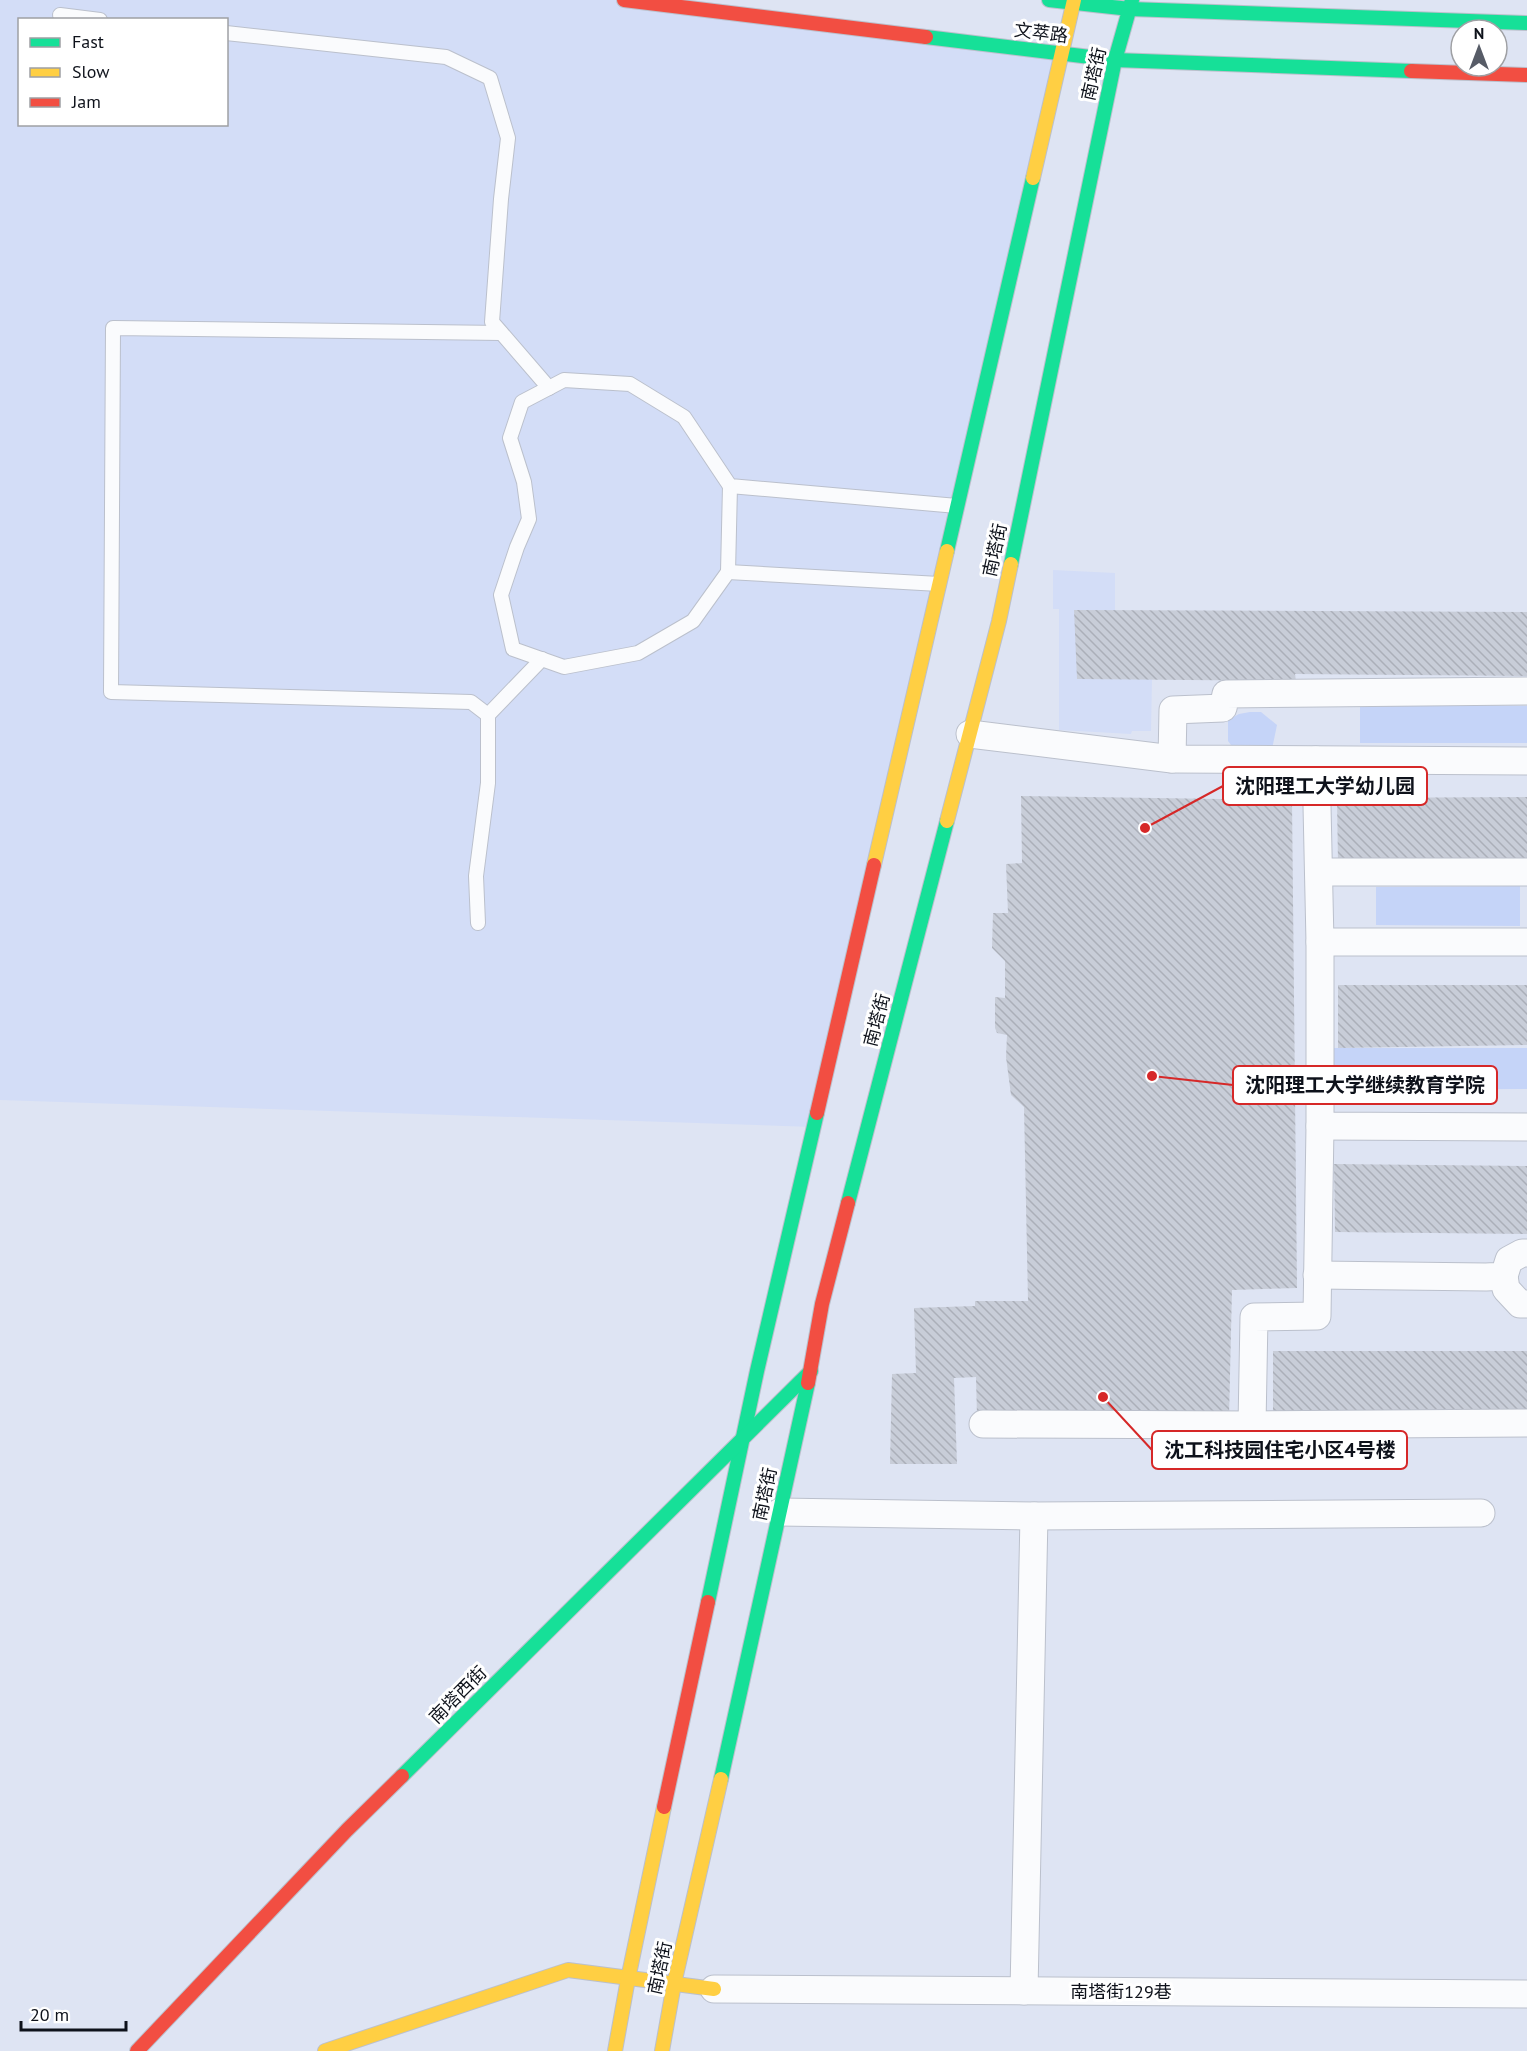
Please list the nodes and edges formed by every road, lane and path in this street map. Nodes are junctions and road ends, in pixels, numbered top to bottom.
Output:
1 (624, 0) edge
2 (1049, 0) edge
3 (1074, 2) edge
4 (1131, 4) edge
5 (60, 15) dead end
6 (84, 18) edge
7 (1527, 23) edge
8 (228, 33) edge
9 (1062, 53) junction
10 (1115, 60) junction
11 (1527, 75) edge
12 (501, 333) junction
13 (549, 388) junction
14 (730, 486) junction
15 (957, 506) junction
16 (729, 572) junction
17 (939, 584) junction
18 (542, 659) junction
19 (1527, 691) edge
20 (489, 715) junction
21 (970, 734) junction
22 (1172, 759) junction
23 (1316, 760) junction
24 (1527, 761) edge
25 (1319, 872) junction
26 (1527, 872) edge
27 (478, 923) dead end
28 (1320, 942) junction
29 (1527, 942) edge
30 (1320, 1126) junction
31 (1527, 1127) edge
32 (1527, 1253) edge
33 (1317, 1275) junction
34 (1504, 1276) junction
35 (1527, 1304) edge
36 (810, 1371) junction
37 (1527, 1423) edge
38 (983, 1424) dead end
39 (1252, 1425) junction
40 (743, 1437) junction
41 (780, 1512) junction
42 (1481, 1513) dead end
43 (1034, 1516) junction
44 (628, 1979) junction
45 (674, 1984) junction
46 (714, 1989) joint
47 (1024, 1991) junction
48 (1527, 1994) edge
49 (137, 2051) edge
50 (325, 2051) edge
51 (615, 2051) edge
52 (662, 2051) edge

1 - 9 street, 文萃路
2 - 3 street, 文萃路
3 - 4 street, 文萃路
3 - 9 street, 南塔街
4 - 7 street, 文萃路
4 - 10 street, 南塔街
5 - 6 lane
8 - 12 lane
9 - 10 street, 文萃路
9 - 15 street, 南塔街
10 - 11 street, 文萃路
10 - 21 street, 南塔街
12 - 13 lane
12 - 20 lane
13 - 14 lane
13 - 18 lane
14 - 15 lane
14 - 16 lane
15 - 17 street, 南塔街
16 - 17 lane
16 - 18 lane
17 - 40 street, 南塔街
18 - 20 lane
19 - 22 street
20 - 27 lane
21 - 22 street
21 - 36 street, 南塔街
22 - 23 street
23 - 24 street
23 - 25 street
25 - 26 street
25 - 28 street
28 - 29 street
28 - 30 street
30 - 31 street
30 - 33 street
32 - 34 street
33 - 34 street
33 - 39 street
34 - 35 street
36 - 40 street, 南塔西街
36 - 41 street, 南塔街
37 - 39 street
38 - 39 street
40 - 44 street, 南塔街
40 - 49 street, 南塔西街
41 - 43 street
41 - 45 street, 南塔街
42 - 43 street
43 - 47 street
44 - 45 street
44 - 50 street
44 - 51 street, 南塔街
45 - 46 street
45 - 52 street, 南塔街
46 - 47 street, 南塔街129巷
47 - 48 street, 南塔街129巷

